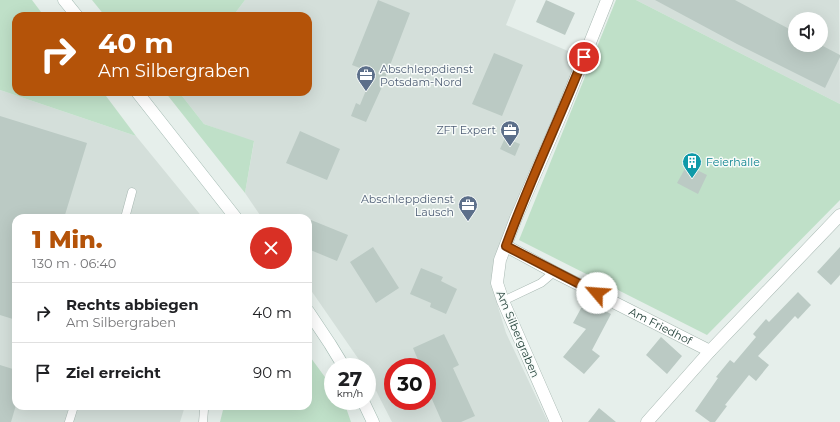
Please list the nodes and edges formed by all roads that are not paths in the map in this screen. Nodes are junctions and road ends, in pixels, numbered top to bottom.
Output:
1 (64, 0) edge
2 (607, 0) edge
3 (74, 12) edge
4 (140, 96) edge
5 (132, 192) dead end
6 (126, 214) edge
7 (233, 214) edge
8 (840, 216) edge
9 (506, 246) junction
10 (554, 272) junction
11 (503, 301) junction
12 (312, 317) edge
13 (710, 351) junction
14 (339, 358) edge
15 (73, 410) edge
16 (204, 410) edge
17 (367, 410) edge
18 (69, 422) edge
19 (202, 422) edge
20 (373, 422) edge
21 (556, 422) edge
22 (647, 422) edge

1 - 3 street
2 - 9 street, Am Silbergraben
4 - 7 street
5 - 6 lane
8 - 13 street
9 - 10 street, Am Friedhof
9 - 11 street, Am Silbergraben
10 - 11 lane
10 - 13 street, Am Friedhof
11 - 21 street, Am Silbergraben
12 - 14 street
13 - 22 street
15 - 18 lane
16 - 19 lane
17 - 20 street

